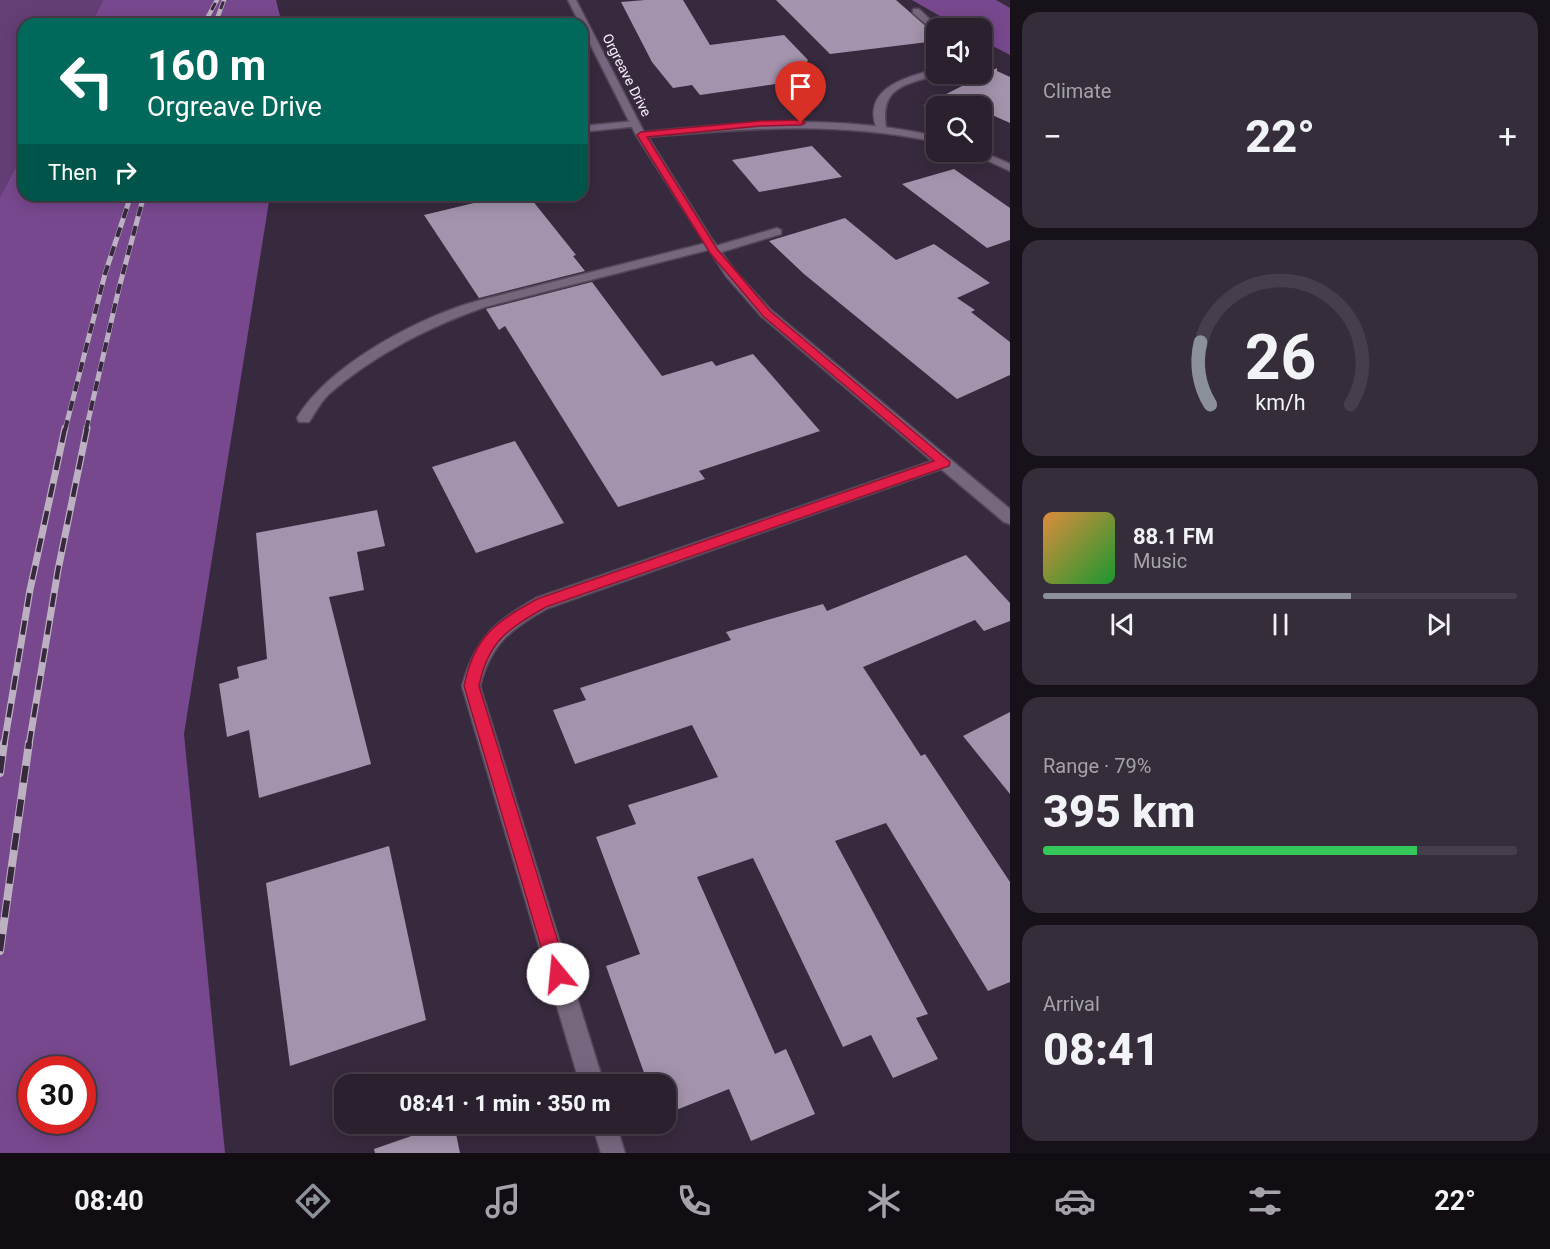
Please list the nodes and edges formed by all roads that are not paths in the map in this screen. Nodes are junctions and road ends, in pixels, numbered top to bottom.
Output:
1 (572, 0) edge
2 (916, 11) dead end
3 (581, 18) edge
4 (926, 20) edge
5 (588, 32) edge
6 (926, 76) edge
7 (881, 127) junction
8 (588, 129) edge
9 (638, 130) junction
10 (926, 137) edge
11 (992, 160) edge
12 (1010, 168) edge
13 (777, 232) dead end
14 (712, 248) junction
15 (304, 418) dead end
16 (944, 462) junction
17 (1010, 518) edge
18 (589, 1074) edge
19 (607, 1134) edge
20 (613, 1153) edge

1 - 3 street, Orgreave Drive
2 - 4 street
5 - 9 street, Orgreave Drive
6 - 7 street
7 - 9 street
7 - 10 street
8 - 9 street
9 - 14 street, Orgreave Drive
11 - 12 street
13 - 14 street
14 - 15 street
14 - 16 street, Orgreave Drive
16 - 17 street, Orgreave Drive
16 - 18 street
19 - 20 street

